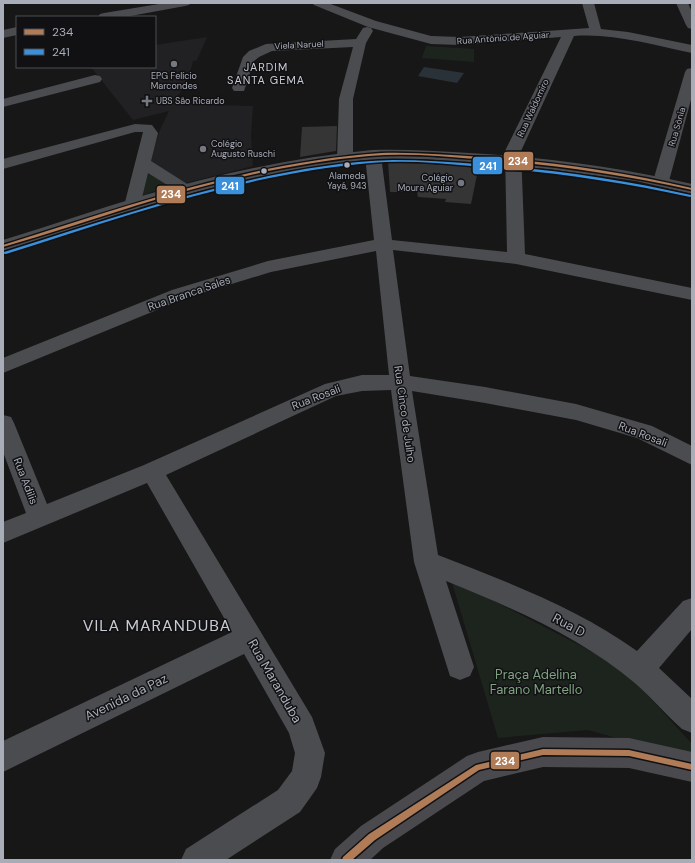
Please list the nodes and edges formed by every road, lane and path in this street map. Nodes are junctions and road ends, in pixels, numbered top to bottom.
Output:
1 (185, 3) edge
2 (318, 3) edge
3 (588, 3) edge
4 (686, 7) edge
5 (110, 16) edge
6 (372, 24) junction
7 (692, 25) edge
8 (16, 31) edge
9 (596, 32) junction
10 (569, 33) junction
11 (3, 34) edge
12 (360, 43) junction
13 (692, 49) edge
14 (692, 72) edge
15 (95, 79) dead end
16 (239, 88) dead end
17 (3, 103) edge
18 (373, 156) junction
19 (345, 158) junction
20 (513, 160) junction
21 (143, 163) junction
22 (3, 164) edge
23 (661, 181) junction
24 (692, 189) edge
25 (186, 190) junction
26 (132, 206) junction
27 (382, 244) junction
28 (3, 246) edge
29 (516, 258) junction
30 (692, 294) edge
31 (3, 366) edge
32 (400, 382) junction
33 (3, 422) edge
34 (692, 456) edge
35 (152, 471) junction
36 (40, 517) junction
37 (3, 533) edge
38 (427, 562) junction
39 (692, 610) edge
40 (250, 637) junction
41 (460, 667) dead end
42 (640, 669) junction
43 (692, 719) edge
44 (3, 756) edge
45 (692, 767) edge
46 (197, 860) edge
47 (346, 860) edge

1 - 5 street
2 - 6 street, Rua Antônio de Aguiar
3 - 9 street
4 - 7 street
6 - 10 street, Rua Antônio de Aguiar
6 - 12 street
8 - 11 street
9 - 10 street, Rua Antônio de Aguiar
9 - 13 street, Rua Antônio de Aguiar
10 - 20 street, Rua Waldomiro
12 - 16 street, Viela Naruel
12 - 19 street
14 - 23 street, Rua Sônia
15 - 17 street
18 - 19 street
18 - 20 street
18 - 27 street, Rua Cinco de Julho
19 - 25 street
20 - 23 street
20 - 29 street, Rua Waldomiro
21 - 22 street
21 - 25 street
21 - 26 street
23 - 24 street
25 - 26 street
26 - 28 street
27 - 29 street, Rua Branca Sales
27 - 31 street, Rua Branca Sales
27 - 32 street, Rua Cinco de Julho
29 - 30 street, Rua Branca Sales
32 - 34 street, Rua Rosali
32 - 35 street, Rua Rosali
32 - 38 street, Rua Cinco de Julho
33 - 36 street, Rua Adilis
35 - 36 street, Rua Rosali
35 - 40 street, Rua Maranduba
36 - 37 street, Rua Rosali
38 - 41 street, Rua Cinco de Julho
38 - 42 street, Rua D
39 - 42 street
40 - 44 street, Avenida da Paz
40 - 46 street, Rua Maranduba
42 - 43 street, Rua D
45 - 47 main road

